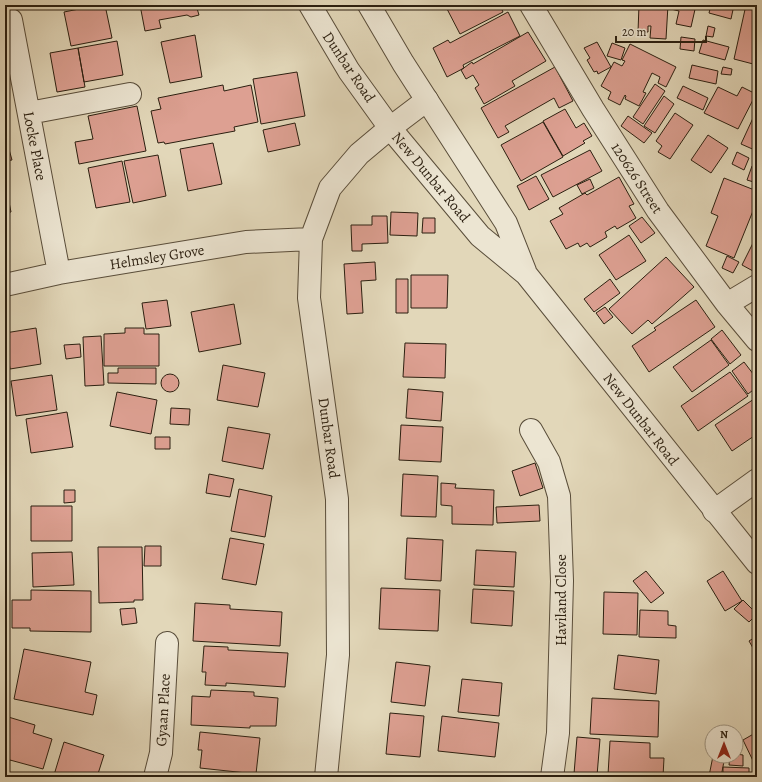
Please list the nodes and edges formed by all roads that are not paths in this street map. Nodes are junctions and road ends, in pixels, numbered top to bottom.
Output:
1 (310, 5) edge
2 (368, 5) edge
3 (531, 5) edge
4 (11, 20) dead end
5 (130, 94) dead end
6 (427, 100) junction
7 (29, 113) junction
8 (390, 128) junction
9 (311, 239) junction
10 (59, 273) junction
11 (526, 274) junction
12 (5, 286) edge
13 (757, 286) edge
14 (727, 304) junction
15 (757, 340) edge
16 (531, 430) dead end
17 (757, 480) edge
18 (714, 510) junction
19 (757, 564) edge
20 (167, 643) dead end
21 (155, 777) edge
22 (326, 777) edge
23 (552, 777) edge

1 - 8 street, Dunbar Road
2 - 6 street
3 - 14 street, 120626 Street
4 - 7 street, Locke Place
5 - 7 street
6 - 8 street, Dunbar Road
6 - 11 street, New Dunbar Road
7 - 10 street, Locke Place
8 - 9 street, Dunbar Road
8 - 11 street, New Dunbar Road
9 - 10 street, Helmsley Grove
9 - 22 street, Dunbar Road
10 - 12 street, Helmsley Grove
11 - 18 street, New Dunbar Road
13 - 14 street
14 - 15 street, 120626 Street
16 - 23 street, Haviland Close
17 - 18 street
18 - 19 street, New Dunbar Road
20 - 21 street, Gyaan Place

